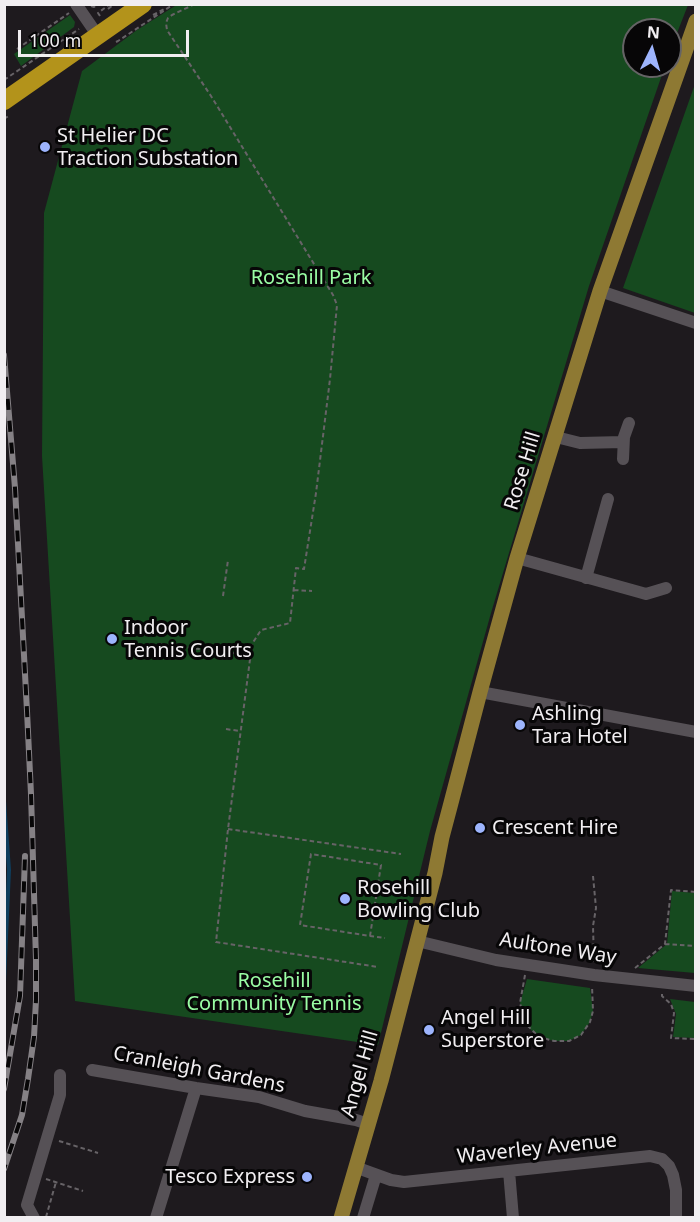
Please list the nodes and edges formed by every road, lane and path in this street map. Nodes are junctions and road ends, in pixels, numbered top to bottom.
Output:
1 (98, 4) edge
2 (143, 4) edge
3 (195, 4) edge
4 (80, 5) edge
5 (187, 6) edge
6 (162, 9) dead end
7 (166, 9) dead end
8 (696, 21) edge
9 (76, 31) dead end
10 (98, 36) junction
11 (17, 49) dead end
12 (4, 80) edge
13 (4, 101) edge
14 (600, 291) junction
15 (696, 323) edge
16 (629, 423) dead end
17 (555, 437) junction
18 (623, 442) junction
19 (623, 459) dead end
20 (608, 499) dead end
21 (518, 558) junction
22 (228, 560) dead end
23 (586, 578) junction
24 (666, 588) dead end
25 (293, 590) junction
26 (312, 591) dead end
27 (223, 596) dead end
28 (158, 644) dead end
29 (250, 655) junction
30 (480, 692) junction
31 (226, 729) dead end
32 (240, 731) junction
33 (696, 732) edge
34 (228, 830) junction
35 (401, 854) dead end
36 (593, 876) dead end
37 (696, 892) edge
38 (370, 936) junction
39 (385, 938) dead end
40 (417, 941) junction
41 (664, 944) junction
42 (696, 946) edge
43 (378, 967) dead end
44 (525, 975) dead end
45 (594, 975) junction
46 (634, 979) junction
47 (663, 983) junction
48 (696, 986) edge
49 (696, 1039) edge
50 (92, 1070) dead end
51 (60, 1075) dead end
52 (196, 1088) junction
53 (368, 1124) junction
54 (48, 1138) junction
55 (98, 1154) dead end
56 (355, 1167) junction
57 (509, 1172) junction
58 (376, 1174) junction
59 (36, 1176) junction
60 (56, 1182) junction
61 (83, 1191) dead end
62 (34, 1218) edge
63 (46, 1218) edge
64 (156, 1218) edge
65 (341, 1218) edge
66 (363, 1218) edge
67 (513, 1218) edge
68 (676, 1218) edge

1 - 4 path
2 - 10 highway
3 - 5 path
4 - 10 street
4 - 11 path
5 - 25 path
6 - 7 path
8 - 14 main road, Rose Hill
9 - 12 path
10 - 13 highway
14 - 15 street
14 - 17 main road, Rose Hill
16 - 18 street
17 - 18 street
17 - 21 main road, Rose Hill
18 - 19 street
20 - 23 street
21 - 23 street
21 - 30 main road, Rose Hill
22 - 27 path
23 - 24 street
25 - 26 path
25 - 29 path
28 - 29 path
29 - 32 path
30 - 33 street
30 - 40 main road, Rose Hill
31 - 32 path
32 - 34 path
34 - 35 path
34 - 43 path
36 - 45 path
37 - 41 path
38 - 38 path
38 - 39 path
40 - 45 street, Aultone Way
40 - 53 main road, Angel Hill
41 - 42 path
41 - 46 path
44 - 45 path
45 - 46 street, Aultone Way
46 - 47 street, Aultone Way
47 - 48 street, Aultone Way
47 - 49 path
50 - 52 street, Cranleigh Gardens
51 - 54 street
52 - 53 street, Cranleigh Gardens
52 - 64 street
53 - 56 main road, Angel Hill
54 - 55 path
54 - 59 street
56 - 58 street, Waverley Avenue
56 - 65 main road, Angel Hill
57 - 58 street, Waverley Avenue
57 - 67 street
57 - 68 street, Waverley Avenue
58 - 66 street
59 - 60 path
59 - 62 street
60 - 61 path
60 - 63 path

